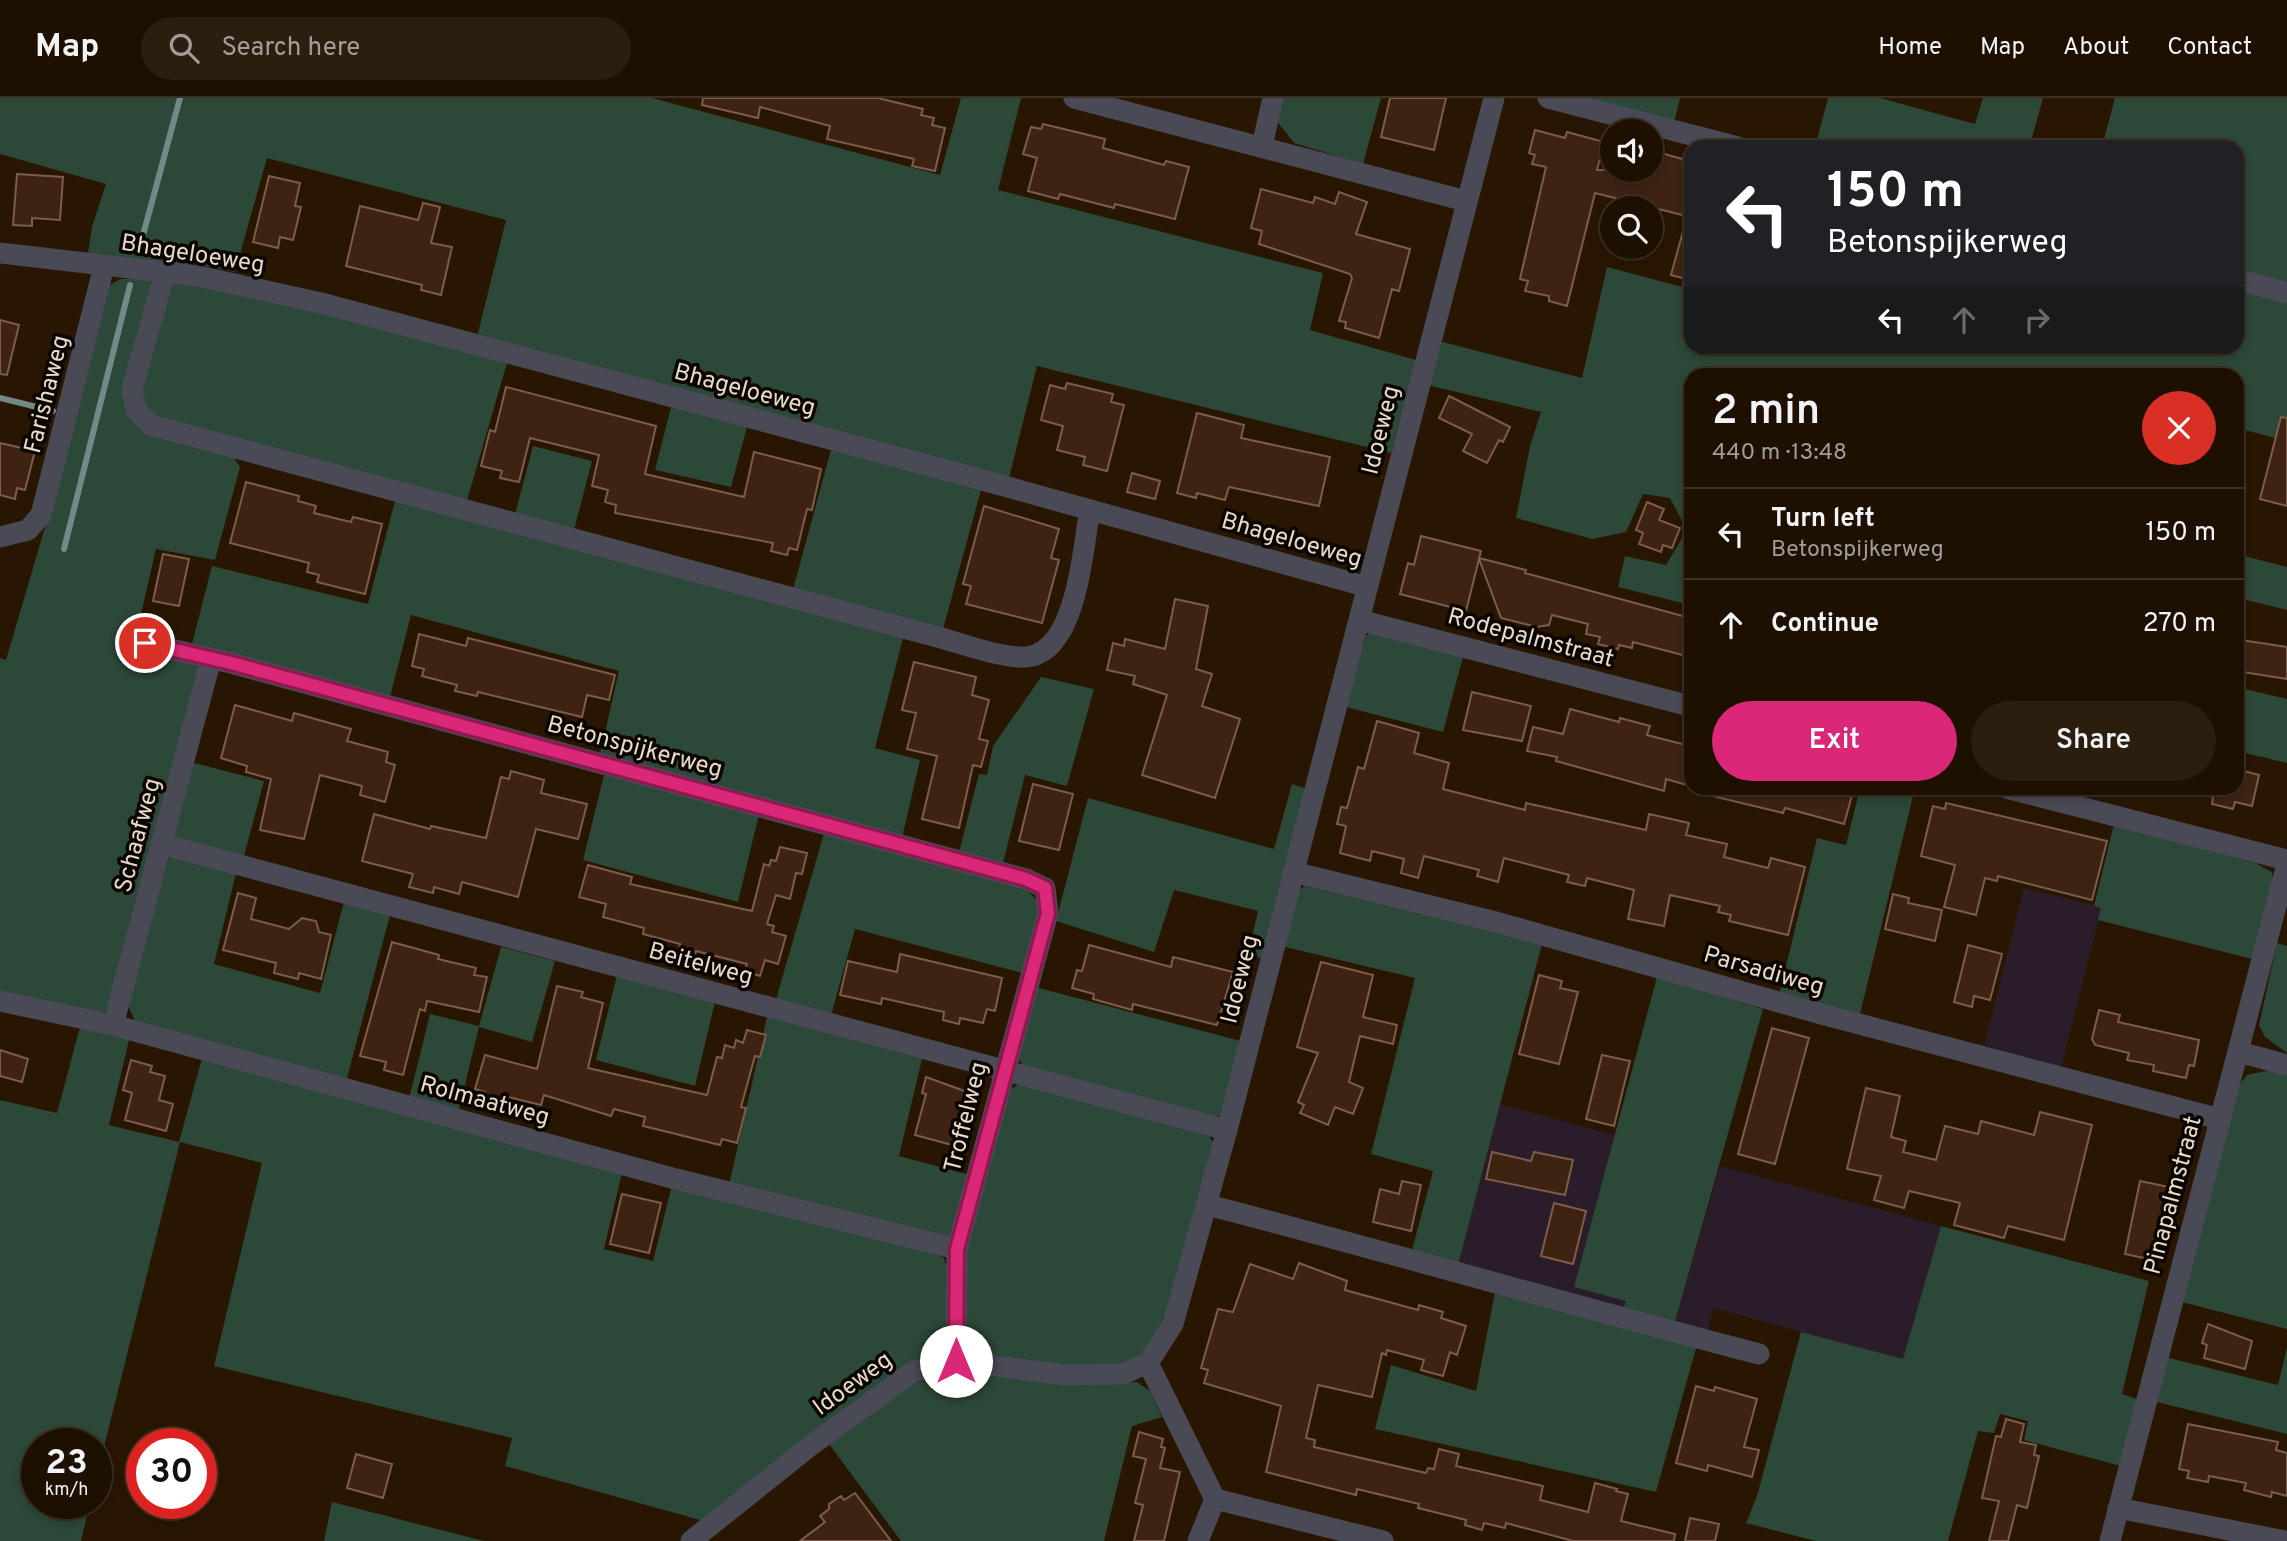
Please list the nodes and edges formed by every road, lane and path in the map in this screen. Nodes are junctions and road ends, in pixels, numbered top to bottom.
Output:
1 (1074, 98) edge
2 (1273, 98) edge
3 (1494, 98) edge
4 (1548, 98) edge
5 (1711, 140) edge
6 (1262, 146) junction
7 (1466, 201) junction
8 (0, 253) edge
9 (104, 266) junction
10 (165, 273) junction
11 (2244, 281) edge
12 (2287, 293) edge
13 (1090, 510) junction
14 (0, 537) edge
15 (1368, 587) junction
16 (1359, 620) junction
17 (145, 643) dead end
18 (211, 659) junction
19 (1684, 704) edge
20 (2033, 795) edge
21 (161, 844) junction
22 (2287, 862) edge
23 (1293, 872) junction
24 (1045, 888) joint
25 (0, 1001) edge
26 (113, 1025) junction
27 (2239, 1052) junction
28 (2287, 1065) edge
29 (1004, 1071) junction
30 (2220, 1119) junction
31 (1227, 1130) junction
32 (1208, 1205) junction
33 (957, 1249) junction
34 (1759, 1354) dead end
35 (956, 1361) junction
36 (1148, 1363) junction
37 (1215, 1500) junction
38 (2118, 1508) junction
39 (691, 1541) edge
40 (1198, 1541) edge
41 (1383, 1541) edge
42 (2110, 1541) edge
43 (2285, 1541) edge

1 - 6 street
2 - 6 street
3 - 7 street, Idoeweg
4 - 5 street
6 - 7 street
7 - 15 street, Idoeweg
8 - 9 street, Bhageloeweg
9 - 10 street, Bhageloeweg
9 - 14 street, Farishaweg
10 - 13 street, Bhageloeweg
10 - 13 street
11 - 12 street
13 - 15 street, Bhageloeweg
15 - 16 street, Idoeweg
16 - 19 street, Rodepalmstraat
16 - 23 street, Idoeweg
17 - 18 street, Betonspijkerweg
18 - 21 street, Schaafweg
18 - 24 street, Betonspijkerweg
20 - 22 street
21 - 26 street, Schaafweg
21 - 29 street, Beitelweg
22 - 27 street, Pinapalmstraat
23 - 30 street, Parsadiweg
23 - 31 street, Idoeweg
24 - 29 street, Troffelweg
25 - 26 street, Rolmaatweg
26 - 33 street, Rolmaatweg
27 - 28 street
27 - 30 street, Pinapalmstraat
29 - 31 street, Beitelweg
29 - 33 street, Troffelweg
30 - 38 street, Pinapalmstraat
31 - 32 street, Idoeweg
32 - 34 street
32 - 36 street, Idoeweg
33 - 35 street, Troffelweg
35 - 36 street, Idoeweg
35 - 39 street, Idoeweg
36 - 37 street
37 - 40 street
37 - 41 street
38 - 42 street, Pinapalmstraat
38 - 43 street

